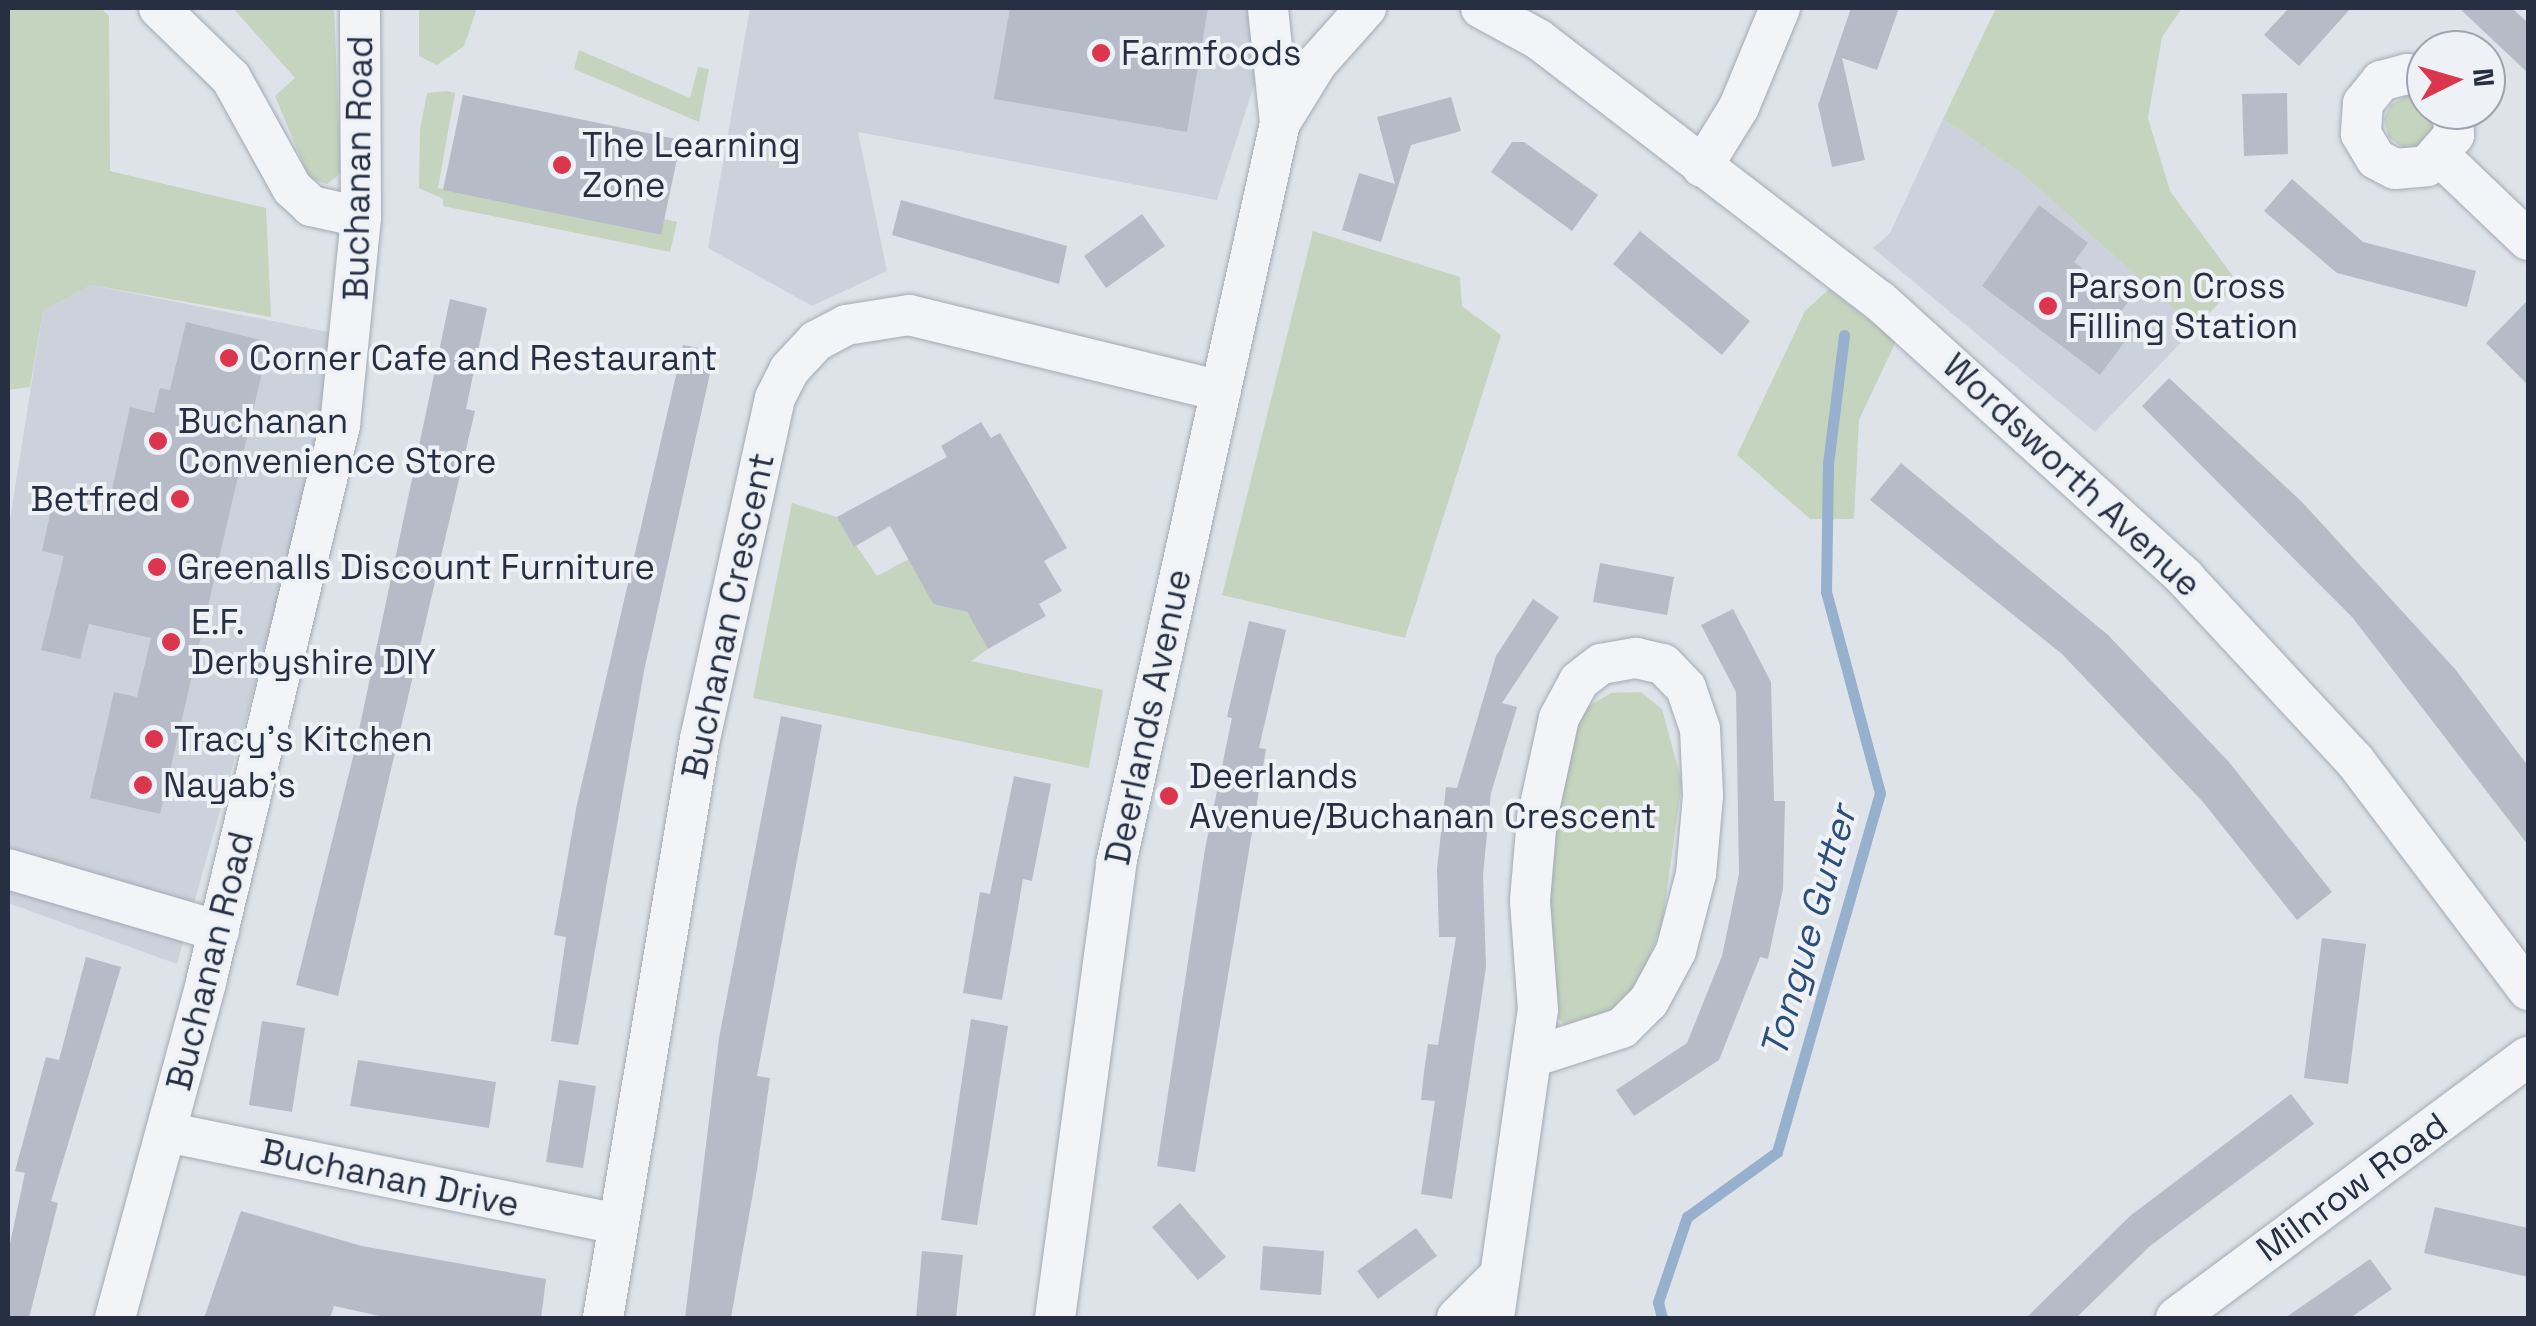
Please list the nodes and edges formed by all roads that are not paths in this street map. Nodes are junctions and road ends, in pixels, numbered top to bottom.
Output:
1 (159, 8) edge
2 (360, 8) edge
3 (1268, 8) edge
4 (1366, 8) edge
5 (1481, 8) edge
6 (1780, 8) edge
7 (1529, 23) edge
8 (2406, 75) edge
9 (1280, 123) junction
10 (2454, 130) edge
11 (2440, 157) junction
12 (1702, 167) junction
13 (361, 217) junction
14 (2528, 240) edge
15 (1221, 391) junction
16 (8, 869) edge
17 (219, 931) junction
18 (2528, 990) edge
19 (1532, 1057) junction
20 (2528, 1057) edge
21 (166, 1132) junction
22 (614, 1224) junction
23 (1500, 1275) junction
24 (115, 1318) edge
25 (603, 1318) edge
26 (1055, 1318) edge
27 (1457, 1318) edge
28 (1494, 1318) edge
29 (2176, 1318) edge

1 - 13 street
2 - 13 street, Buchanan Road
3 - 9 street, Deerlands Avenue
4 - 9 street, Deerlands Avenue
5 - 7 street, Wordsworth Avenue
6 - 12 street
7 - 12 street, Wordsworth Avenue
8 - 11 street
9 - 15 street, Deerlands Avenue
10 - 11 street
11 - 14 street
12 - 18 street, Wordsworth Avenue
13 - 17 street, Buchanan Road
15 - 22 street, Buchanan Crescent
15 - 26 street, Deerlands Avenue
16 - 17 street
17 - 21 street, Buchanan Road
19 - 19 street
19 - 23 street
20 - 29 street, Milnrow Road
21 - 22 street, Buchanan Drive
21 - 24 street, Buchanan Road
22 - 25 street, Buchanan Crescent
23 - 27 street
23 - 28 street

